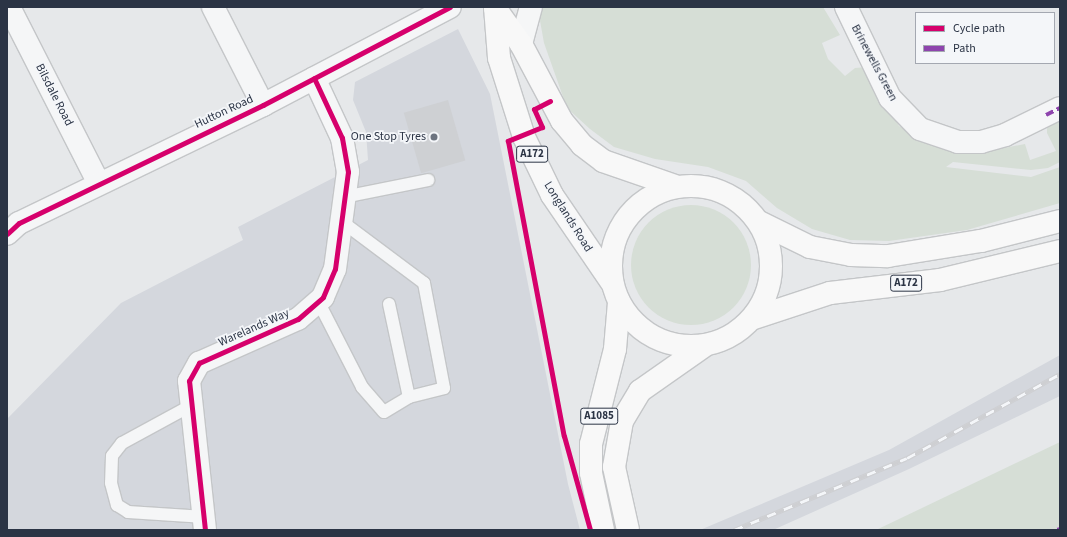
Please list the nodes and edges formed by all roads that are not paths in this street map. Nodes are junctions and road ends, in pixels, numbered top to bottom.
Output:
1 (9, 7) edge
2 (213, 7) edge
3 (450, 7) edge
4 (495, 7) edge
5 (531, 7) edge
6 (846, 7) edge
7 (522, 44) junction
8 (314, 78) junction
9 (263, 105) junction
10 (1060, 108) edge
11 (428, 180) dead end
12 (98, 182) junction
13 (675, 186) junction
14 (344, 197) junction
15 (341, 221) junction
16 (1060, 221) edge
17 (759, 222) junction
18 (11, 223) edge
19 (1060, 251) edge
20 (615, 293) junction
21 (318, 301) junction
22 (389, 304) dead end
23 (754, 318) junction
24 (704, 346) junction
25 (409, 397) junction
26 (192, 405) junction
27 (205, 524) edge
28 (603, 530) edge
29 (628, 530) edge

1 - 12 street, Bilsdale Road
2 - 9 street
3 - 8 street, Hutton Road
4 - 7 main road, Longlands Road / A172
4 - 20 main road, Longlands Road / A172
5 - 7 street
6 - 10 street, Brinewells Green
7 - 13 main road, Longlands Road / A172
8 - 9 street, Hutton Road
8 - 14 street, Warelands Way
9 - 12 street, Hutton Road
11 - 14 lane
12 - 18 street, Hutton Road
13 - 17 main road, Longlands Road
13 - 20 main road, Longlands Road
14 - 15 street, Warelands Way
15 - 21 street, Warelands Way
15 - 25 lane
16 - 17 main road
17 - 23 main road, Longlands Road
19 - 23 main road, A172
20 - 24 main road, Longlands Road
20 - 28 main road, Longlands Road / A1085
21 - 25 lane
21 - 26 street, Warelands Way
22 - 25 lane
23 - 24 main road, Longlands Road
24 - 29 main road, Longlands Road / A1085
26 - 27 street, Warelands Way
26 - 27 lane

